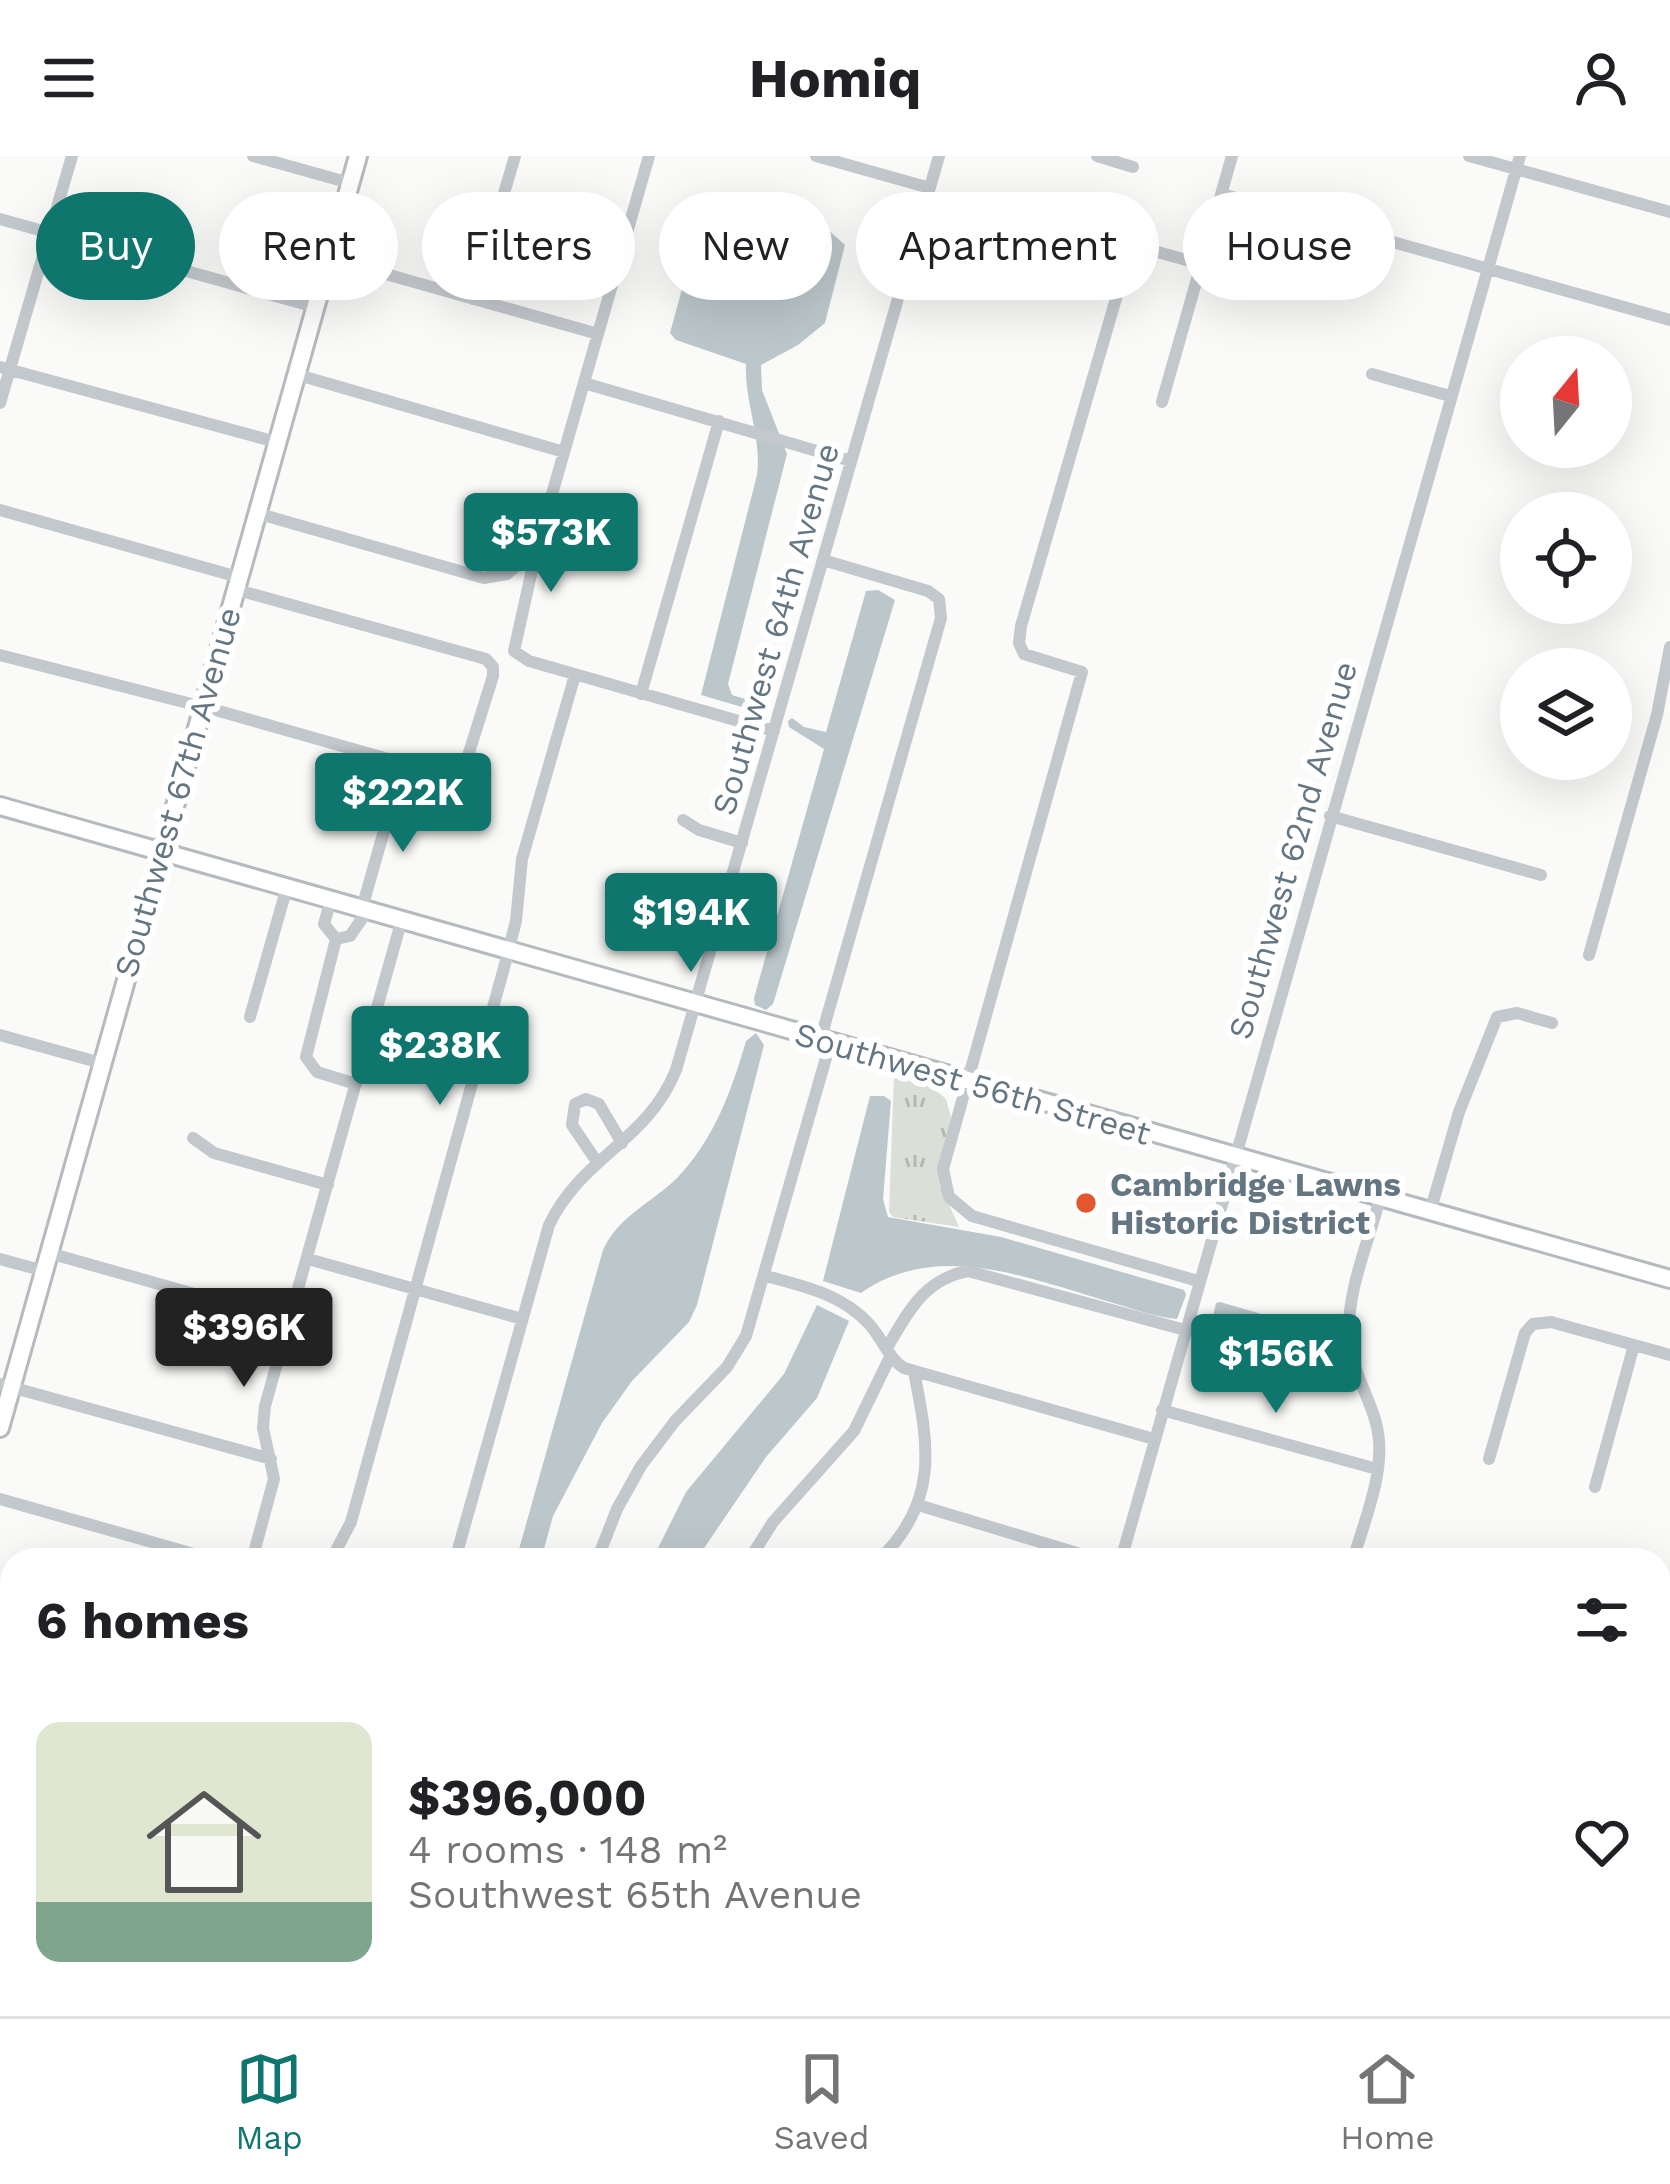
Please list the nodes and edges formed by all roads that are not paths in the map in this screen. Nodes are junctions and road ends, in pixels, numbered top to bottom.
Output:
1 (71, 156) edge
2 (253, 156) edge
3 (358, 156) edge
4 (515, 156) edge
5 (649, 156) edge
6 (939, 156) edge
7 (1097, 156) edge
8 (1232, 156) edge
9 (1469, 156) edge
10 (820, 157) edge
11 (1518, 163) edge
12 (1132, 166) dead end
13 (350, 184) junction
14 (930, 188) junction
15 (61, 192) edge
16 (348, 192) edge
17 (504, 192) edge
18 (1223, 192) edge
19 (1670, 212) edge
20 (0, 219) edge
21 (36, 229) edge
22 (1395, 242) edge
23 (1183, 259) edge
24 (1488, 268) junction
25 (36, 272) edge
26 (195, 273) edge
27 (316, 300) edge
28 (477, 300) edge
29 (1191, 300) edge
30 (314, 307) junction
31 (1670, 320) edge
32 (598, 334) junction
33 (5, 368) edge
34 (295, 374) junction
35 (1372, 374) dead end
36 (584, 382) junction
37 (1450, 396) junction
38 (1162, 402) dead end
39 (0, 403) edge
40 (719, 421) junction
41 (276, 442) junction
42 (564, 452) junction
43 (851, 461) junction
44 (0, 510) edge
45 (256, 513) junction
46 (538, 543) junction
47 (823, 560) junction
48 (236, 583) junction
49 (1670, 647) edge
50 (0, 655) edge
51 (575, 674) junction
52 (641, 694) junction
53 (200, 708) junction
54 (774, 731) junction
55 (364, 802) dead end
56 (0, 806) edge
57 (390, 810) junction
58 (1330, 815) junction
59 (412, 817) dead end
60 (683, 820) dead end
61 (742, 843) junction
62 (161, 850) junction
63 (1541, 875) dead end
64 (287, 887) junction
65 (331, 899) junction
66 (365, 909) junction
67 (402, 919) junction
68 (336, 939) junction
69 (509, 950) junction
70 (1588, 955) dead end
71 (696, 1004) junction
72 (250, 1016) dead end
73 (1552, 1023) dead end
74 (0, 1035) edge
75 (825, 1040) junction
76 (101, 1064) junction
77 (965, 1081) junction
78 (356, 1084) junction
79 (194, 1138) dead end
80 (622, 1142) junction
81 (1232, 1156) junction
82 (597, 1162) junction
83 (328, 1185) junction
84 (1381, 1198) junction
85 (1430, 1212) junction
86 (0, 1259) edge
87 (308, 1259) junction
88 (46, 1262) junction
89 (766, 1276) junction
90 (1670, 1279) edge
91 (1198, 1281) junction
92 (414, 1289) junction
93 (522, 1319) junction
94 (290, 1321) junction
95 (1185, 1330) junction
96 (1634, 1345) junction
97 (889, 1351) junction
98 (1670, 1355) edge
99 (914, 1372) junction
100 (6, 1386) edge
101 (1162, 1410) junction
102 (0, 1428) edge
103 (1154, 1439) junction
104 (271, 1459) junction
105 (1489, 1459) dead end
106 (1377, 1469) junction
107 (1595, 1487) dead end
108 (0, 1499) edge
109 (918, 1505) junction
110 (173, 1548) edge
111 (255, 1548) edge
112 (337, 1548) edge
113 (457, 1548) edge
114 (601, 1548) edge
115 (756, 1548) edge
116 (890, 1548) edge
117 (1060, 1548) edge
118 (1124, 1548) edge
119 (1356, 1548) edge

1 - 15 street
2 - 13 street
3 - 13 main road, Southwest 67th Avenue
4 - 17 street
5 - 32 street
6 - 14 street, Southwest 64th Avenue
7 - 12 street
8 - 18 street
9 - 11 street
10 - 14 street
11 - 19 street
11 - 24 street, Southwest 62nd Avenue
13 - 16 main road, Southwest 67th Avenue
14 - 43 street, Southwest 64th Avenue
20 - 21 street
22 - 24 street
23 - 77 street
24 - 31 street
24 - 37 street, Southwest 62nd Avenue
25 - 33 street
26 - 30 street
27 - 30 main road, Southwest 67th Avenue
28 - 32 street
29 - 38 street
30 - 34 main road, Southwest 67th Avenue
32 - 36 street
33 - 39 street
33 - 41 street
34 - 41 main road, Southwest 67th Avenue
34 - 42 street
35 - 37 street
36 - 40 street
36 - 42 street
37 - 58 street, Southwest 62nd Avenue
40 - 43 street
40 - 52 street
41 - 45 main road, Southwest 67th Avenue
42 - 46 street
43 - 47 street, Southwest 64th Avenue
44 - 48 street
45 - 46 street
45 - 48 main road, Southwest 67th Avenue
46 - 51 street
47 - 54 street, Southwest 64th Avenue
47 - 75 street
48 - 53 main road, Southwest 67th Avenue
48 - 53 street
49 - 70 street
50 - 53 street
51 - 52 street
51 - 69 street
52 - 54 street
53 - 62 main road, Southwest 67th Avenue
54 - 61 street, Southwest 64th Avenue
55 - 57 street
56 - 62 main road, Southwest 56th Street
57 - 59 street
57 - 66 street
58 - 63 street
58 - 81 street, Southwest 62nd Avenue
60 - 61 street
61 - 71 street, Southwest 64th Avenue
62 - 64 main road, Southwest 56th Street
62 - 76 main road, Southwest 67th Avenue
64 - 65 main road, Southwest 56th Street
64 - 72 street
65 - 66 main road, Southwest 56th Street
65 - 68 street
66 - 67 main road, Southwest 56th Street
66 - 68 street
67 - 69 main road, Southwest 56th Street
67 - 78 street
68 - 78 street
69 - 71 main road, Southwest 56th Street
69 - 92 street
71 - 75 main road, Southwest 56th Street
71 - 80 street, Southwest 64th Avenue
73 - 85 street
74 - 76 street
75 - 77 main road, Southwest 56th Street
75 - 89 street
76 - 88 main road, Southwest 67th Avenue
77 - 81 main road, Southwest 56th Street
77 - 91 street
78 - 83 street
79 - 83 street
80 - 82 street, Southwest 64th Avenue
80 - 82 street
81 - 84 main road, Southwest 56th Street
81 - 91 street, Southwest 62nd Avenue
82 - 93 street, Southwest 64th Avenue
83 - 87 street
84 - 85 main road, Southwest 56th Street
84 - 106 street
85 - 90 main road, Southwest 56th Street
86 - 88 street
87 - 92 street
87 - 94 street
88 - 94 street
88 - 100 main road, Southwest 67th Avenue
89 - 97 street
89 - 114 street
91 - 95 street, Southwest 62nd Avenue
92 - 93 street
92 - 112 street
93 - 113 street, Southwest 64th Avenue
94 - 104 street
95 - 97 street
95 - 101 street, Southwest 62nd Avenue
96 - 98 street
96 - 105 street
96 - 107 street
97 - 99 street
97 - 115 street
99 - 103 street
99 - 109 street
100 - 102 main road, Southwest 67th Avenue
100 - 104 street
101 - 103 street, Southwest 62nd Avenue
101 - 106 street
103 - 118 street, Southwest 62nd Avenue
104 - 111 street
106 - 119 street
108 - 110 street
109 - 116 street
109 - 117 street

